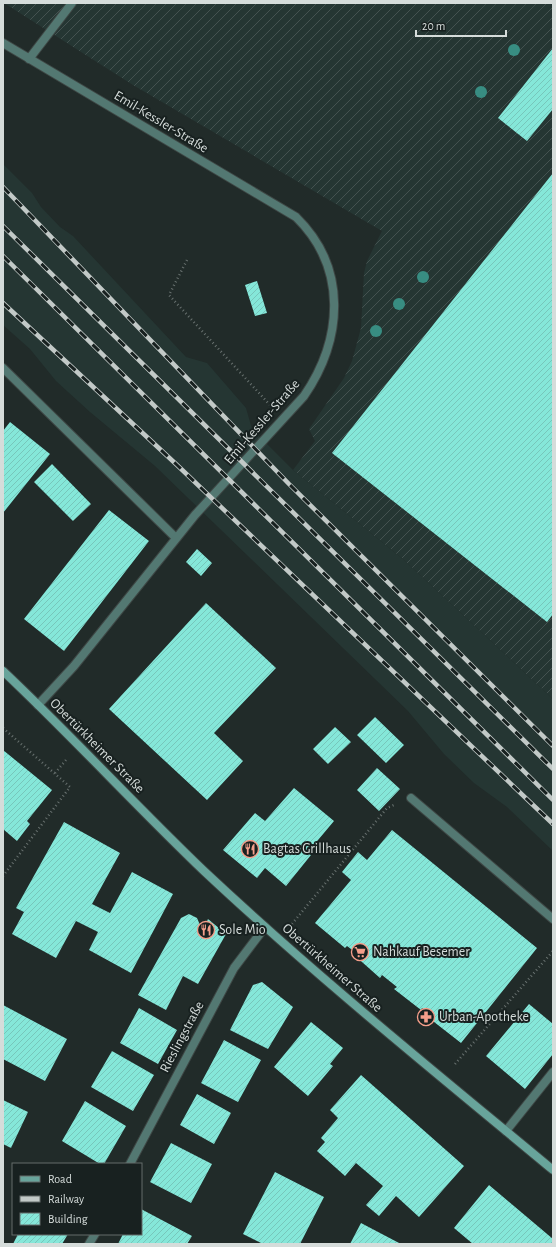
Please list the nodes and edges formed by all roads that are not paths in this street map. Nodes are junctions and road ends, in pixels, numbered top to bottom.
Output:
1 (72, 3) edge
2 (3, 43) edge
3 (29, 59) junction
4 (3, 368) edge
5 (176, 538) junction
6 (3, 671) edge
7 (38, 705) junction
8 (411, 798) road end
9 (553, 919) edge
10 (265, 927) junction
11 (553, 1072) edge
12 (506, 1130) junction
13 (131, 1163) edge
14 (553, 1170) edge
15 (94, 1235) edge
16 (90, 1244) edge

1 - 3 street
2 - 3 street, Emil-Kessler-Straße
3 - 5 street, Emil-Kessler-Straße
4 - 5 street
5 - 7 street, Emil-Kessler-Straße
6 - 7 main road, Obertürkheimer Straße
7 - 10 main road, Obertürkheimer Straße
8 - 9 street
10 - 12 main road, Obertürkheimer Straße
10 - 13 street, Rieslingstraße
11 - 12 street
12 - 14 main road, Obertürkheimer Straße
15 - 16 street

